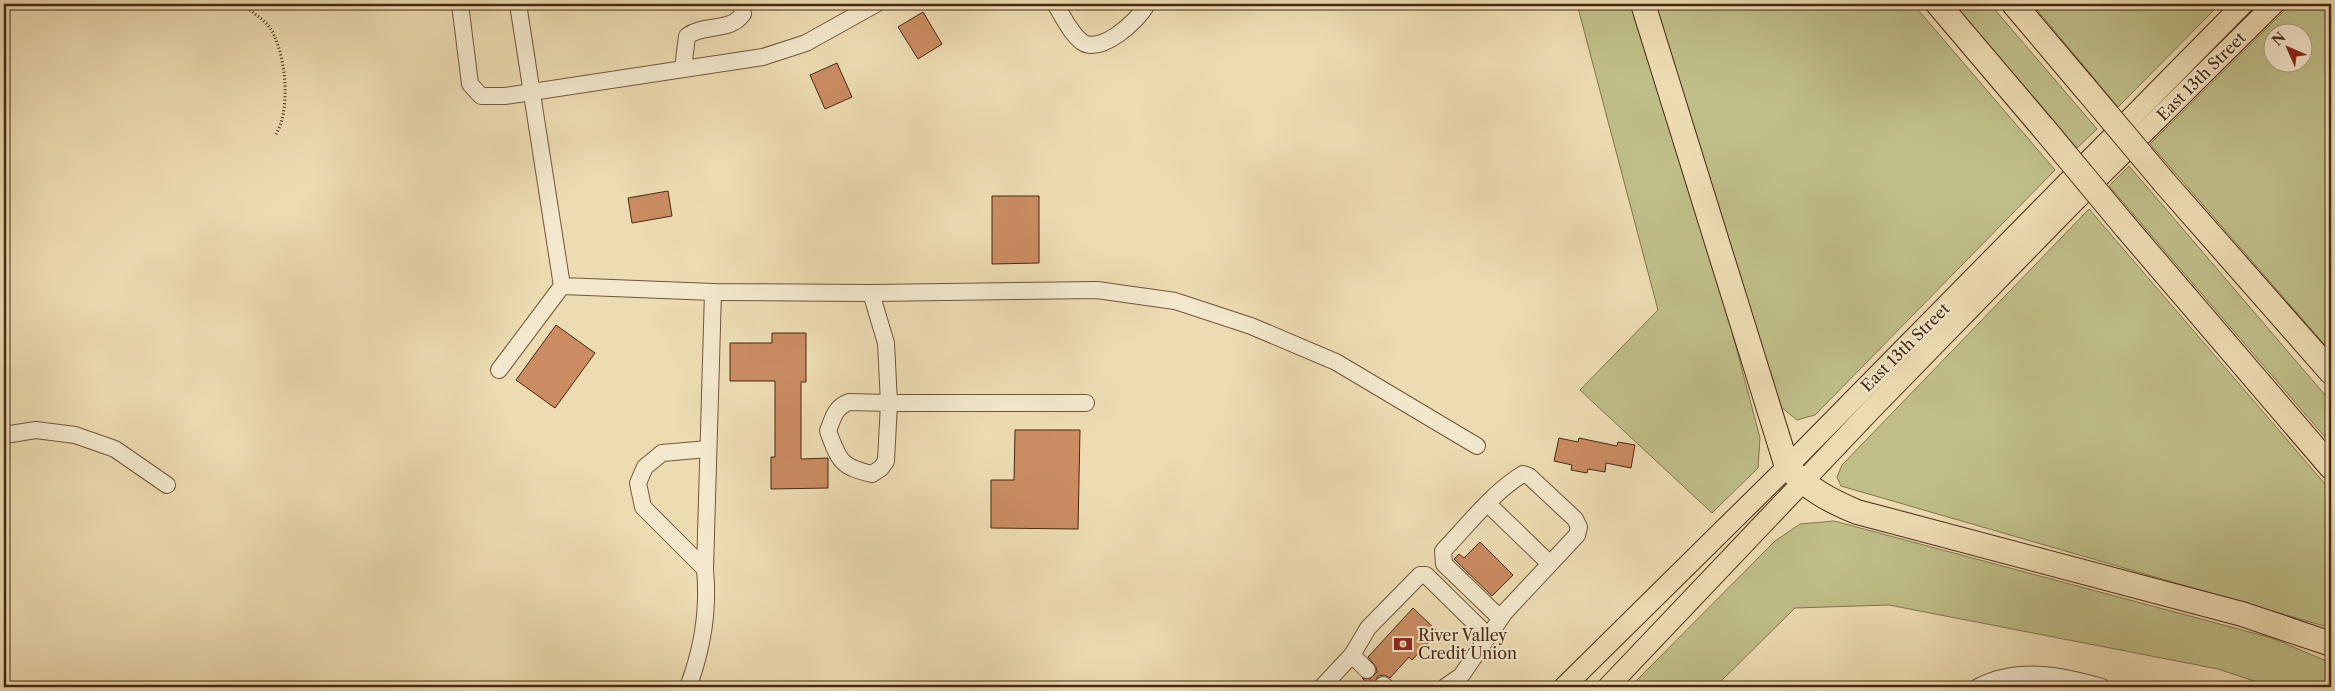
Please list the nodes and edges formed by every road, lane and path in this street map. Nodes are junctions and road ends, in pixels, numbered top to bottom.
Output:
1 (241, 4) edge
2 (460, 4) edge
3 (518, 4) edge
4 (741, 4) edge
5 (876, 4) edge
6 (1056, 4) edge
7 (1147, 4) edge
8 (1643, 4) edge
9 (1938, 4) edge
10 (2014, 4) edge
11 (2243, 4) edge
12 (2274, 4) edge
13 (683, 69) junction
14 (530, 91) junction
15 (275, 136) dead end
16 (562, 286) junction
17 (714, 292) junction
18 (871, 293) junction
19 (499, 370) dead end
20 (2331, 372) edge
21 (889, 403) junction
22 (1086, 403) dead end
23 (4, 434) edge
24 (1477, 446) dead end
25 (708, 449) junction
26 (2331, 467) edge
27 (1795, 475) junction
28 (167, 485) dead end
29 (1488, 504) junction
30 (1549, 563) junction
31 (705, 569) junction
32 (1500, 618) junction
33 (1487, 635) junction
34 (2331, 644) edge
35 (1352, 656) junction
36 (1367, 670) dead end
37 (1467, 682) edge
38 (1998, 683) edge
39 (688, 687) edge
40 (1322, 687) edge
41 (1445, 687) edge
42 (1564, 687) edge
43 (1608, 687) edge
44 (1978, 687) edge
45 (2102, 687) edge

1 - 15 path
2 - 14 lane
3 - 14 lane
4 - 13 lane
5 - 13 lane
6 - 7 lane
8 - 27 highway
9 - 26 highway, bridge
10 - 20 highway, bridge
11 - 27 main road, East 13th Street
12 - 27 main road, East 13th Street
13 - 14 lane
14 - 16 lane
16 - 17 lane
16 - 19 lane
17 - 18 lane
17 - 25 lane
18 - 21 lane
18 - 24 lane
21 - 21 lane
21 - 22 lane
23 - 28 lane
25 - 31 lane
25 - 31 lane
27 - 34 highway
27 - 42 main road, East 13th Street
27 - 43 main road, East 13th Street
29 - 30 lane
29 - 30 lane
29 - 32 lane
30 - 32 lane
31 - 39 lane
32 - 33 lane
33 - 35 lane
33 - 37 lane
35 - 36 lane
35 - 40 lane
37 - 41 lane
38 - 44 lane
38 - 45 lane

